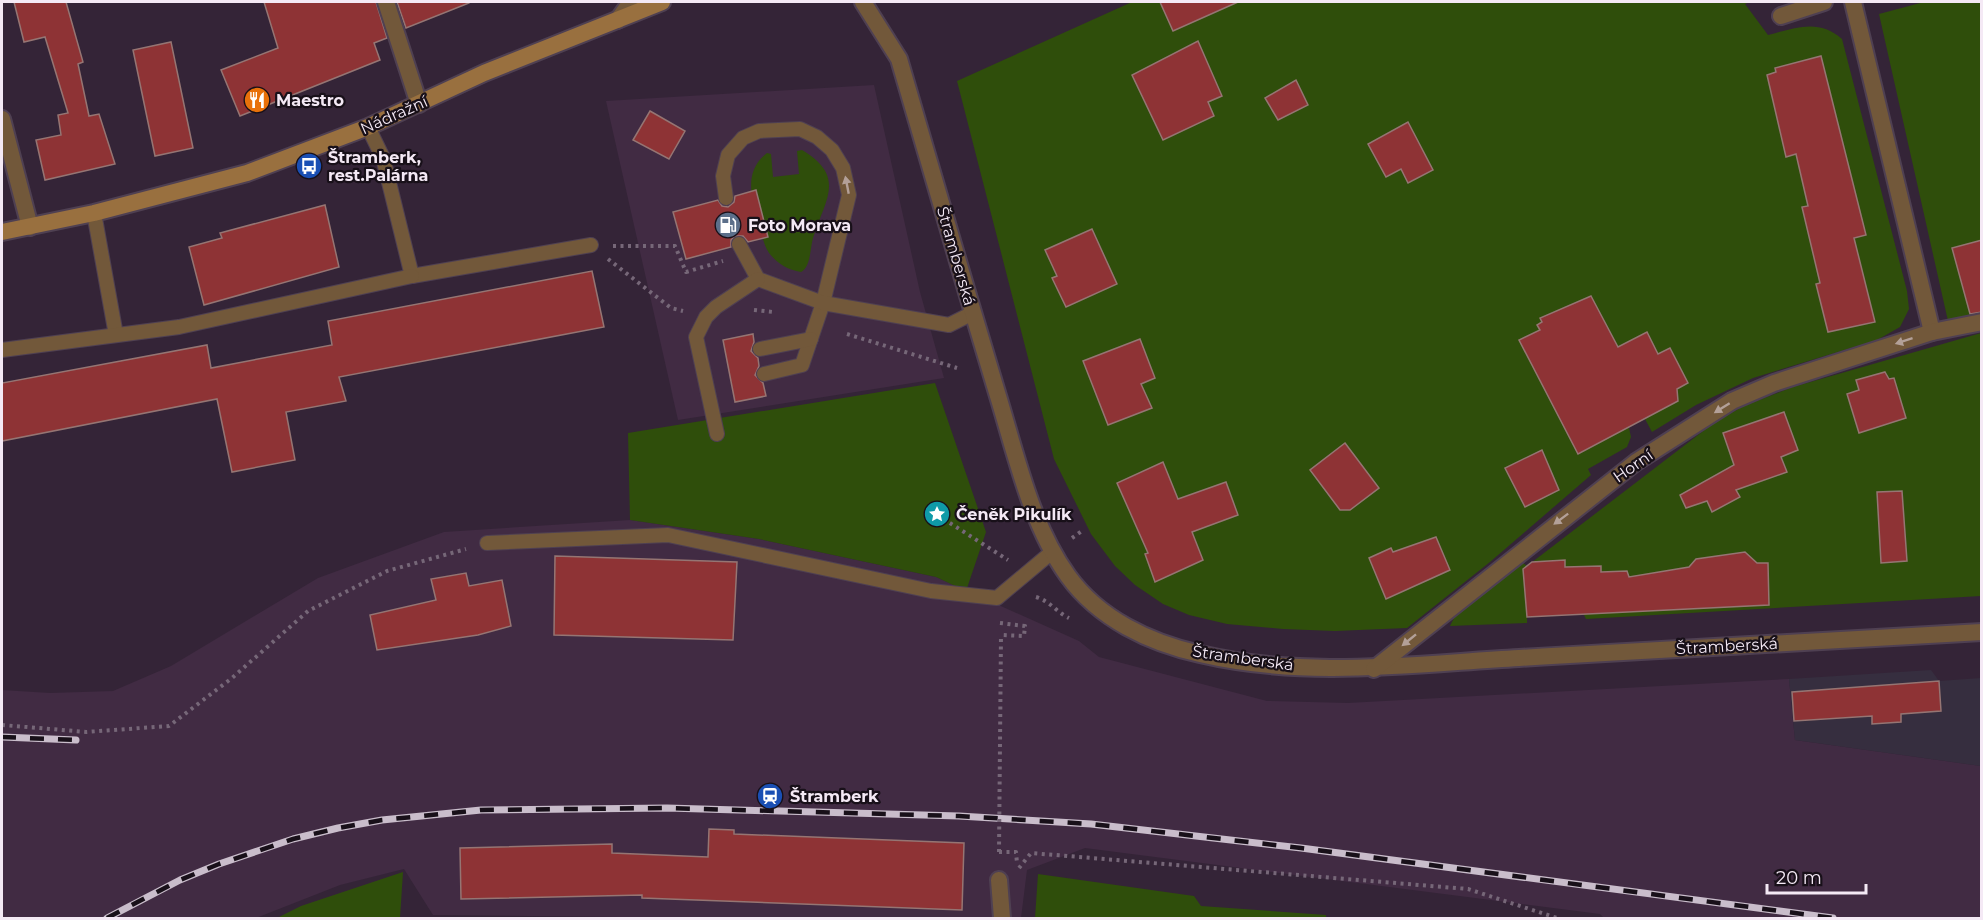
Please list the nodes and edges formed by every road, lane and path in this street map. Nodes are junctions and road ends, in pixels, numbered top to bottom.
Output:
1 (386, 2) edge
2 (631, 2) edge
3 (662, 2) edge
4 (863, 2) edge
5 (1824, 2) edge
6 (1853, 2) edge
7 (1781, 16) dead end
8 (618, 21) junction
9 (419, 104) junction
10 (2, 119) edge
11 (368, 127) junction
12 (726, 198) dead end
13 (94, 213) junction
14 (30, 227) junction
15 (2, 232) edge
16 (591, 245) junction
17 (741, 250) joint
18 (412, 276) junction
19 (758, 279) junction
20 (823, 303) junction
21 (973, 314) junction
22 (706, 317) junction
23 (1982, 322) edge
24 (1932, 332) junction
25 (116, 335) junction
26 (811, 339) junction
27 (760, 349) dead end
28 (2, 350) edge
29 (764, 374) dead end
30 (717, 434) dead end
31 (942, 518) dead end
32 (487, 543) joint
33 (1052, 552) junction
34 (1026, 572) junction
35 (999, 623) dead end
36 (1982, 632) edge
37 (1374, 669) junction
38 (2, 725) edge
39 (1016, 852) dead end
40 (999, 883) joint
41 (1002, 918) edge
42 (1557, 918) edge

1 - 9 street
2 - 8 street
3 - 8 main road, Nádražní
4 - 21 street, Štramberská
5 - 7 street
6 - 24 street
8 - 9 main road, Nádražní
9 - 11 main road, Nádražní
10 - 14 street
11 - 13 main road, Nádražní
11 - 18 lane
20 -> 12 lane
13 - 14 main road, Nádražní
13 - 25 lane
14 - 15 main road, Nádražní
16 - 17 path
16 - 18 lane
16 - 22 path
17 - 19 lane
18 - 25 lane
19 - 20 lane
19 - 22 lane
20 - 21 lane
20 - 26 lane
21 - 33 street, Štramberská
22 - 30 lane
23 - 24 street, Horní
24 -> 37 street, Horní
25 - 28 lane
26 - 27 lane
26 - 29 lane
31 - 34 path
32 - 34 lane
32 - 38 path
33 - 34 lane
33 - 37 street, Štramberská
35 - 39 path, bridge
36 - 37 street, Štramberská
40 - 41 street
40 - 42 path

